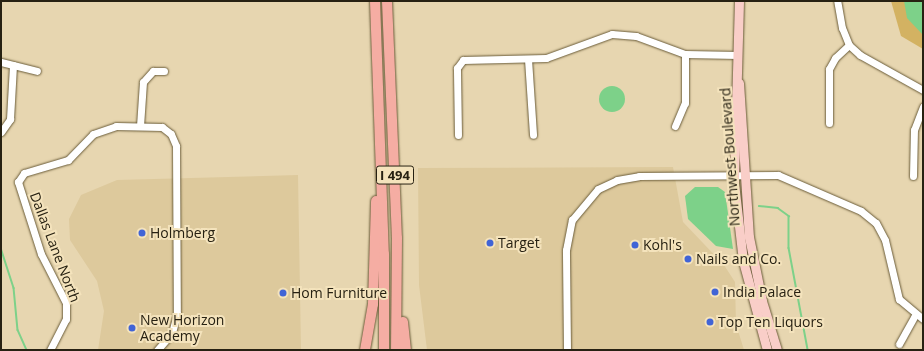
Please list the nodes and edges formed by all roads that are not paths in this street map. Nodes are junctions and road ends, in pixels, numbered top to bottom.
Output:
1 (375, 1) edge
2 (387, 1) edge
3 (739, 1) edge
4 (837, 1) edge
5 (849, 45) junction
6 (685, 54) junction
7 (738, 55) junction
8 (528, 59) junction
9 (1, 62) edge
10 (13, 65) junction
11 (37, 71) dead end
12 (164, 71) dead end
13 (738, 80) junction
14 (923, 90) edge
15 (923, 107) edge
16 (829, 123) dead end
17 (140, 126) junction
18 (675, 126) dead end
19 (1, 132) edge
20 (458, 135) dead end
21 (533, 135) dead end
22 (381, 158) junction
23 (733, 175) junction
24 (743, 176) junction
25 (913, 176) dead end
26 (397, 257) junction
27 (915, 315) junction
28 (923, 318) edge
29 (899, 344) dead end
30 (50, 350) edge
31 (157, 350) edge
32 (365, 350) edge
33 (384, 350) edge
34 (396, 350) edge
35 (406, 350) edge
36 (567, 350) edge
37 (767, 350) edge
38 (777, 350) edge

1 - 22 highway, I 494
2 - 26 highway, I 494
3 - 7 main road, Northwest Boulevard
4 - 5 street
5 - 14 street
5 - 16 street
6 - 7 street
6 - 8 street
6 - 18 street
7 - 13 main road, Northwest Boulevard
8 - 20 street
8 - 21 street
9 - 10 street
10 - 11 street
10 - 19 street
12 - 17 street
13 - 23 main road, Northwest Boulevard
13 - 24 main road, Northwest Boulevard
15 - 25 street
17 - 30 street, Dallas Lane North
17 - 31 street
22 - 32 highway
22 - 33 highway, I 494
23 - 24 street
23 - 36 street
23 - 37 main road, Northwest Boulevard
24 - 27 street
24 - 38 main road, Northwest Boulevard
26 - 34 highway, I 494
26 - 35 highway
27 - 28 street
27 - 29 street

